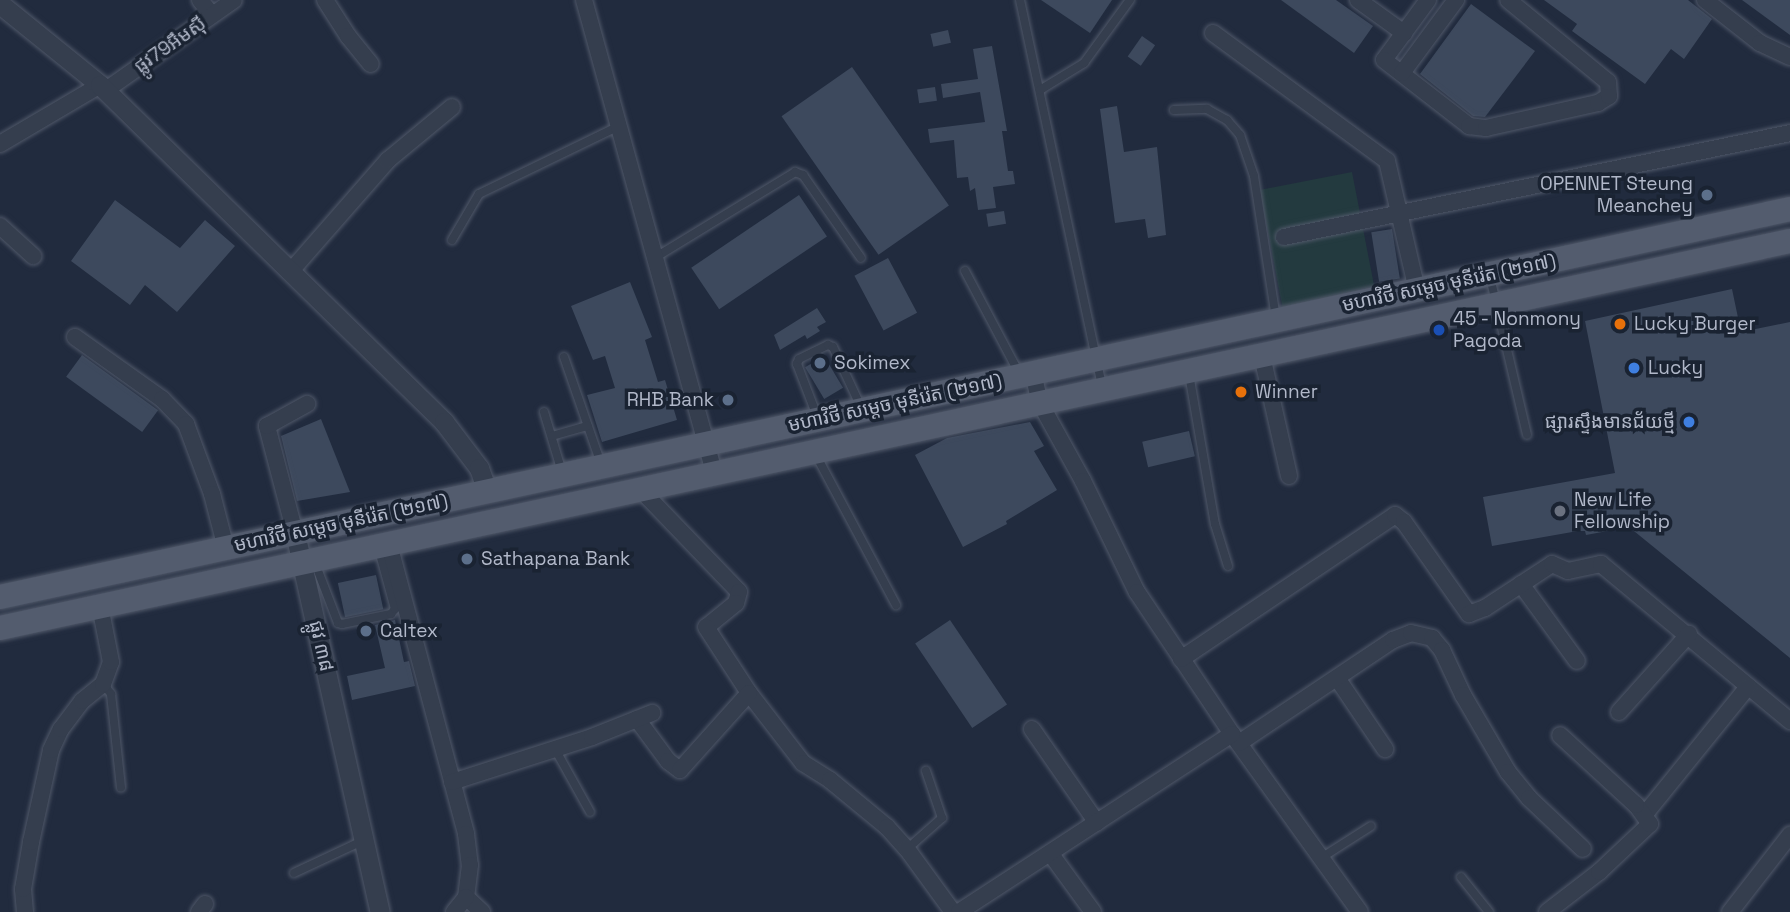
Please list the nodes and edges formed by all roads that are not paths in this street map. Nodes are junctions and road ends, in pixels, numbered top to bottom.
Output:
1 (200, 0) edge
2 (234, 0) edge
3 (325, 0) edge
4 (584, 0) edge
5 (1020, 0) edge
6 (1130, 0) edge
7 (1358, 0) edge
8 (1428, 0) edge
9 (1456, 0) edge
10 (1508, 0) edge
11 (1705, 0) edge
12 (0, 4) edge
13 (212, 15) junction
14 (1213, 33) dead end
15 (1404, 33) junction
16 (1790, 57) edge
17 (371, 64) dead end
18 (1402, 73) junction
19 (103, 87) junction
20 (1040, 90) junction
21 (452, 107) dead end
22 (1174, 110) dead end
23 (619, 126) junction
24 (1790, 133) edge
25 (0, 144) edge
26 (1790, 209) edge
27 (1400, 215) junction
28 (0, 226) edge
29 (1284, 237) dead end
30 (452, 240) dead end
31 (1790, 241) edge
32 (33, 256) dead end
33 (656, 257) junction
34 (861, 258) dead end
35 (965, 271) dead end
36 (290, 272) junction
37 (1490, 274) junction
38 (1417, 290) junction
39 (1496, 305) junction
40 (1276, 320) junction
41 (75, 337) dead end
42 (1262, 355) junction
43 (564, 357) dead end
44 (1097, 359) junction
45 (1188, 371) junction
46 (1026, 374) junction
47 (1102, 390) junction
48 (1040, 403) junction
49 (307, 404) dead end
50 (862, 410) junction
51 (544, 412) dead end
52 (819, 419) junction
53 (587, 426) junction
54 (1527, 435) dead end
55 (552, 436) junction
56 (709, 443) junction
57 (814, 452) junction
58 (602, 466) junction
59 (715, 474) junction
60 (563, 475) junction
61 (1289, 476) dead end
62 (640, 490) junction
63 (486, 491) junction
64 (295, 533) junction
65 (383, 545) junction
66 (226, 548) junction
67 (308, 562) junction
68 (1228, 566) dead end
69 (1521, 584) junction
70 (0, 597) edge
71 (896, 605) dead end
72 (100, 606) junction
73 (0, 628) edge
74 (1689, 634) junction
75 (1181, 659) junction
76 (1577, 662) dead end
77 (1337, 678) junction
78 (103, 684) junction
79 (1748, 687) junction
80 (749, 693) junction
81 (1619, 712) dead end
82 (1790, 721) edge
83 (1032, 729) dead end
84 (1560, 735) dead end
85 (1236, 738) junction
86 (555, 749) junction
87 (1385, 749) dead end
88 (926, 771) dead end
89 (452, 782) junction
90 (121, 787) dead end
91 (590, 812) dead end
92 (1645, 814) junction
93 (1097, 823) junction
94 (1371, 826) dead end
95 (1790, 835) edge
96 (364, 840) junction
97 (907, 849) junction
98 (1583, 849) dead end
99 (1049, 853) junction
100 (1321, 858) junction
101 (294, 873) dead end
102 (1461, 877) dead end
103 (466, 897) junction
104 (25, 912) edge
105 (380, 912) edge
106 (454, 912) edge
107 (482, 912) edge
108 (956, 912) edge
109 (1093, 912) edge
110 (1360, 912) edge
111 (1489, 912) edge
112 (1547, 912) edge
113 (1730, 912) edge

1 - 13 street
2 - 13 street, ផ្លូវ79អឹមស៊ី
3 - 17 street
4 - 23 street
5 - 20 lane
6 - 20 lane
7 - 15 street
8 - 15 street
9 - 18 street
10 - 18 street
11 - 16 street
12 - 19 street
13 - 19 street, ផ្លូវ79អឹមស៊ី
14 - 27 street
15 - 18 street
19 - 25 street, ផ្លូវ79អឹមស៊ី
19 - 36 street
20 - 44 lane
21 - 36 street
22 - 40 lane
23 - 30 lane
23 - 33 street
24 - 27 street
26 - 37 main road, មហាវិថី សម្តេច មុនីរ៉េត (២១៧)
27 - 29 street
27 - 38 street
28 - 32 street
31 - 39 main road, មហាវិថី សម្តេច មុនីរ៉េត (២១៧)
33 - 34 lane
33 - 56 street
35 - 46 lane
36 - 63 street
37 - 38 main road, មហាវិថី សម្តេច មុនីរ៉េត (២១៧)
37 - 39 lane
38 - 40 main road, មហាវិថី សម្តេច មុនីរ៉េត (២១៧)
39 - 42 main road, មហាវិថី សម្តេច មុនីរ៉េត (២១៧)
39 - 54 lane
40 - 44 main road, មហាវិថី សម្តេច មុនីរ៉េត (២១៧)
41 - 66 street
42 - 45 main road, មហាវិថី សម្តេច មុនីរ៉េត (២១៧)
42 - 61 street
43 - 53 lane
44 - 46 main road, មហាវិថី សម្តេច មុនីរ៉េត (២១៧)
44 - 47 lane
45 - 47 main road, មហាវិថី សម្តេច មុនីរ៉េត (២១៧)
45 - 68 lane
46 - 48 street
46 - 50 main road, មហាវិថី សម្តេច មុនីរ៉េត (២១៧)
47 - 48 main road, មហាវិថី សម្តេច មុនីរ៉េត (២១៧)
48 - 57 main road, មហាវិថី សម្តេច មុនីរ៉េត (២១៧)
48 - 75 street
49 - 64 street, ផ្លូវ ៣៨
50 - 52 main road, មហាវិថី សម្តេច មុនីរ៉េត (២១៧)
50 - 52 lane
51 - 55 lane
52 - 56 main road, មហាវិថី សម្តេច មុនីរ៉េត (២១៧)
53 - 55 lane
53 - 58 lane
55 - 60 lane
56 - 58 main road, មហាវិថី សម្តេច មុនីរ៉េត (២១៧)
56 - 59 street
57 - 59 main road, មហាវិថី សម្តេច មុនីរ៉េត (២១៧)
57 - 71 lane
58 - 60 main road, មហាវិថី សម្តេច មុនីរ៉េត (២១៧)
59 - 62 main road, មហាវិថី សម្តេច មុនីរ៉េត (២១៧)
60 - 63 main road, មហាវិថី សម្តេច មុនីរ៉េត (២១៧)
62 - 65 main road, មហាវិថី សម្តេច មុនីរ៉េត (២១៧)
62 - 80 street
63 - 64 main road, មហាវិថី សម្តេច មុនីរ៉េត (២១៧)
64 - 66 main road, មហាវិថី សម្តេច មុនីរ៉េត (២១៧)
64 - 67 street, ផ្លូវ ៣៨
65 - 67 main road, មហាវិថី សម្តេច មុនីរ៉េត (២១៧)
65 - 67 lane
65 - 89 street
66 - 70 main road, មហាវិថី សម្តេច មុនីរ៉េត (២១៧)
67 - 72 main road, មហាវិថី សម្តេច មុនីរ៉េត (២១៧)
67 - 96 street, ផ្លូវ ៣៨
69 - 74 street
69 - 75 street
69 - 76 street
72 - 73 main road, មហាវិថី សម្តេច មុនីរ៉េត (២១៧)
72 - 78 street
74 - 79 street
74 - 81 street
75 - 85 street
77 - 85 street
77 - 87 street
77 - 98 street
78 - 90 lane
78 - 104 street
79 - 82 street
79 - 92 street
80 - 86 street
80 - 97 street
83 - 93 street
84 - 92 street
85 - 93 street
85 - 100 street
86 - 89 street
86 - 91 lane
88 - 97 lane
89 - 103 street
92 - 112 street
93 - 99 street
94 - 100 lane
95 - 113 street
96 - 101 lane
96 - 105 street, ផ្លូវ ៣៨
97 - 108 street
99 - 108 street
99 - 109 street
100 - 110 street
102 - 111 lane
103 - 106 street
103 - 107 street

